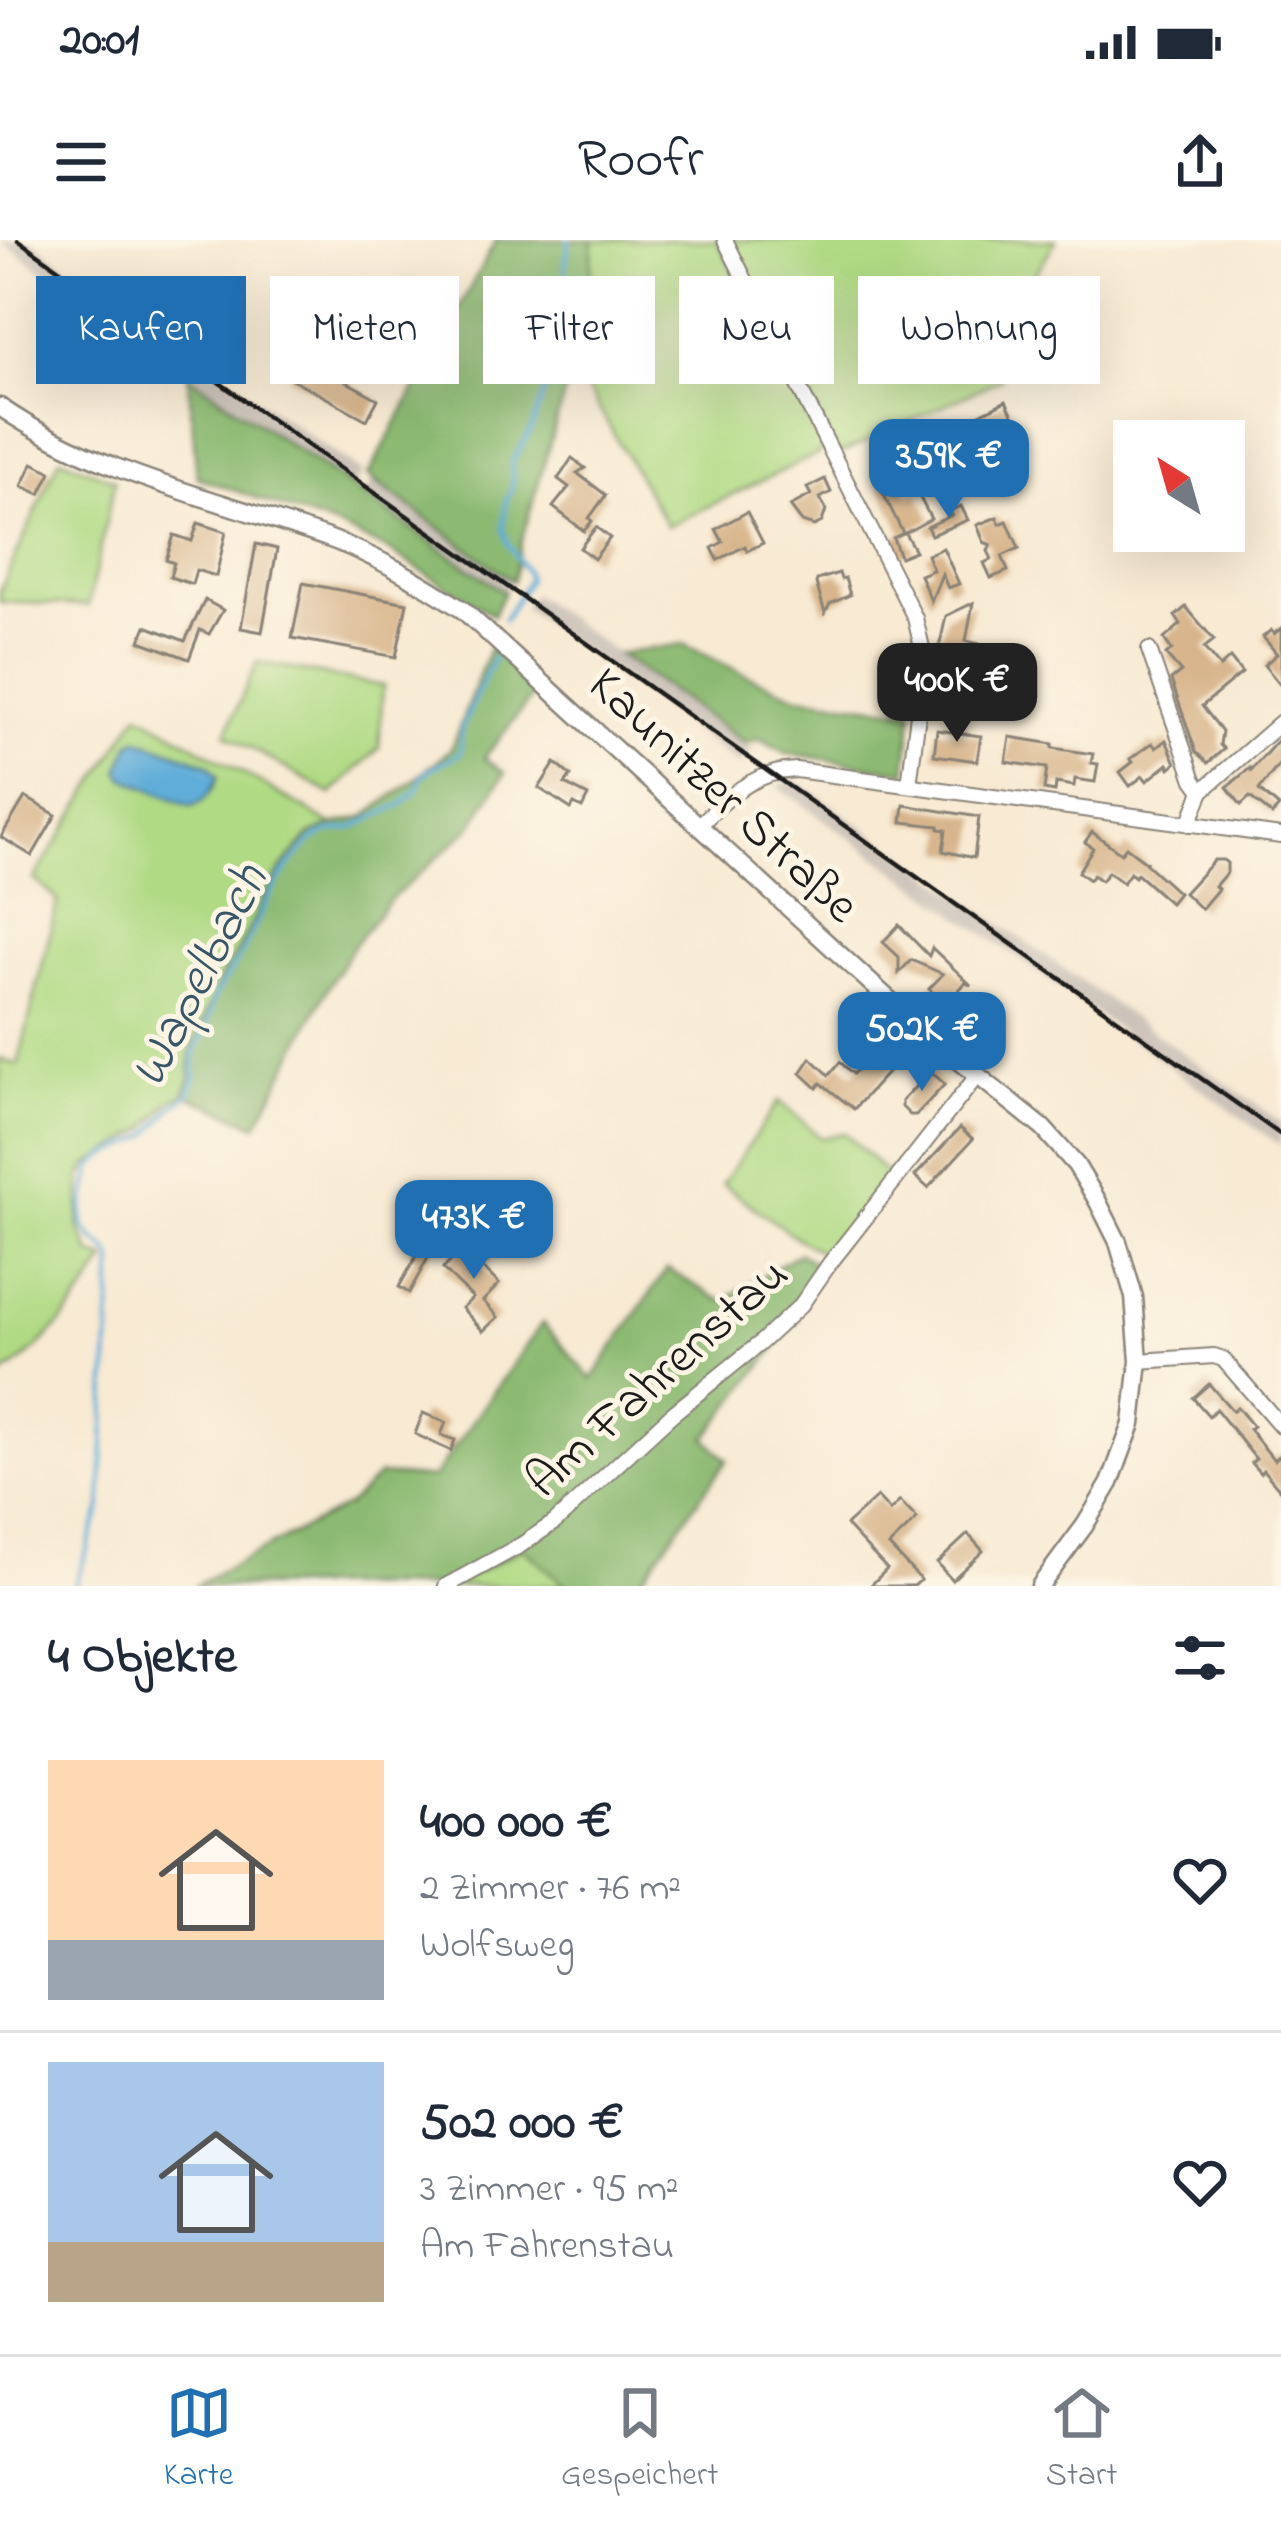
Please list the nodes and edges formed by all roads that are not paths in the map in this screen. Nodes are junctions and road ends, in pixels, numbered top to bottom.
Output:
1 (724, 240) edge
2 (0, 407) edge
3 (1149, 650) dead end
4 (1281, 722) edge
5 (909, 785) junction
6 (1202, 791) junction
7 (1189, 824) junction
8 (699, 826) junction
9 (1281, 836) edge
10 (977, 1076) junction
11 (1139, 1361) junction
12 (1281, 1426) edge
13 (446, 1586) edge
14 (1040, 1586) edge

1 - 5 street
2 - 8 street, Kaunitzer Straße
3 - 6 street
4 - 6 street
5 - 7 street
5 - 8 street
6 - 7 street
7 - 9 street
8 - 10 street, Kaunitzer Straße
10 - 11 street, Kaunitzer Straße
10 - 13 street, Am Fahrenstau
11 - 12 street
11 - 14 street, Kaunitzer Straße

